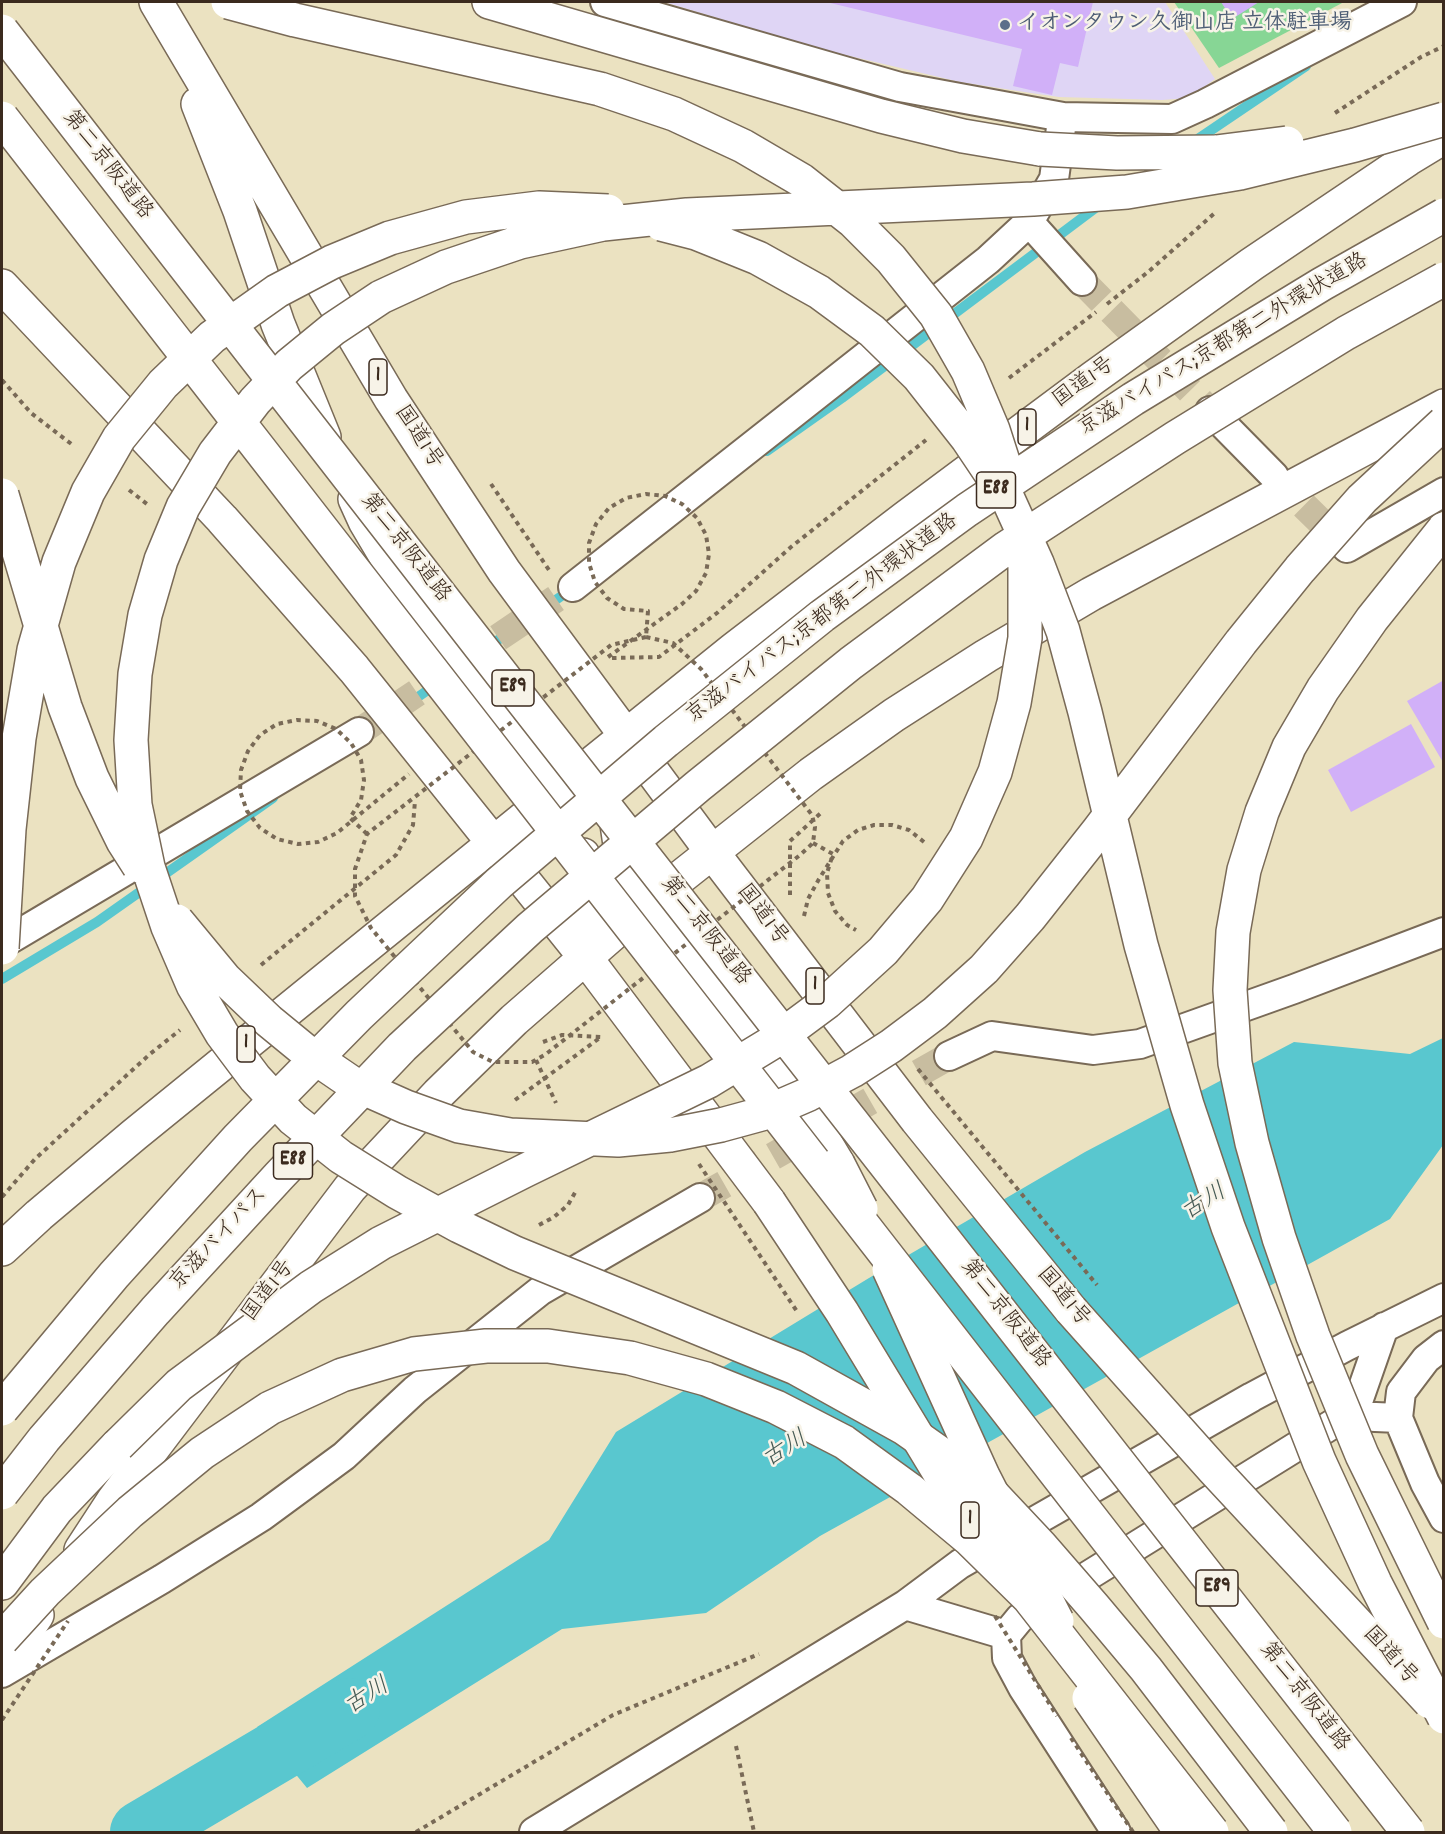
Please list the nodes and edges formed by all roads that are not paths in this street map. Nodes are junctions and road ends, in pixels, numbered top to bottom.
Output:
1 (157, 2) edge
2 (228, 2) edge
3 (489, 2) edge
4 (604, 2) edge
5 (1402, 2) edge
6 (2, 31) edge
7 (1443, 108) edge
8 (1063, 117) junction
9 (2, 118) edge
10 (1443, 119) edge
11 (1443, 137) edge
12 (1443, 215) edge
13 (1029, 222) junction
14 (1443, 279) edge
15 (1082, 281) tunnel mouth
16 (2, 286) edge
17 (1443, 406) edge
18 (1210, 411) tunnel mouth
19 (1443, 423) edge
20 (1274, 476) tunnel mouth
21 (1443, 492) edge
22 (2, 495) edge
23 (1443, 528) edge
24 (1334, 535) tunnel mouth
25 (564, 583) tunnel mouth
26 (359, 732) tunnel mouth
27 (626, 737) junction
28 (559, 789) junction
29 (493, 843) junction
30 (712, 852) junction
31 (648, 903) junction
32 (1443, 932) edge
33 (2, 946) edge
34 (585, 957) junction
35 (949, 1056) tunnel mouth
36 (700, 1198) tunnel mouth
37 (2, 1249) edge
38 (1443, 1298) edge
39 (1384, 1328) junction
40 (1443, 1345) edge
41 (2, 1409) edge
42 (1353, 1416) junction
43 (1398, 1418) junction
44 (2, 1493) edge
45 (1443, 1518) edge
46 (2, 1583) edge
47 (905, 1605) junction
48 (1443, 1622) edge
49 (1006, 1635) junction
50 (2, 1639) edge
51 (2, 1667) edge
52 (2, 1673) edge
53 (1443, 1717) edge
54 (1134, 1762) junction
55 (534, 1833) edge
56 (1116, 1833) edge
57 (1181, 1833) edge
58 (1212, 1833) edge
59 (1271, 1833) edge
60 (1335, 1833) edge
61 (1408, 1833) edge

1 - 27 highway, 国道1号 / 1
1 - 28 highway
2 - 46 highway, bridge
3 - 7 highway, bridge
4 - 8 street
5 - 8 street
6 - 61 highway, 第二京阪道路 / E89, bridge
8 - 13 street
9 - 60 highway, E89, bridge
10 - 59 highway, bridge
11 - 27 highway, 国道1号 / 1
12 - 41 highway, 京滋バイパス;京都第二外環状道路 / E88, bridge
13 - 15 street
13 - 25 street
14 - 44 highway, 京滋バイパス / E88, bridge
16 - 29 highway, 1
17 - 30 highway, 国道1号
18 - 20 street
19 - 22 highway, bridge
21 - 24 street
23 - 48 highway, bridge
26 - 33 street
27 - 28 highway, 国道1号 / 1
27 - 30 highway, 国道1号 / 1
27 - 31 highway
28 - 29 highway, 国道1号 / 1
28 - 34 highway
29 - 34 highway, 1
29 - 37 highway, 国道1号 / 1
30 - 31 highway, 国道1号
30 - 53 highway, 国道1号 / 1, bridge
31 - 34 highway, 国道1号
31 - 54 highway, bridge
32 - 35 street
33 - 53 highway, bridge
34 - 51 highway, 国道1号, bridge
34 - 54 highway, 1, bridge
36 - 52 street
38 - 39 street
39 - 42 street
39 - 47 street
40 - 43 street
42 - 43 street
42 - 49 street
43 - 45 street
47 - 49 street
47 - 55 street
49 - 56 street
50 - 58 highway, bridge
54 - 57 highway, 1, bridge

